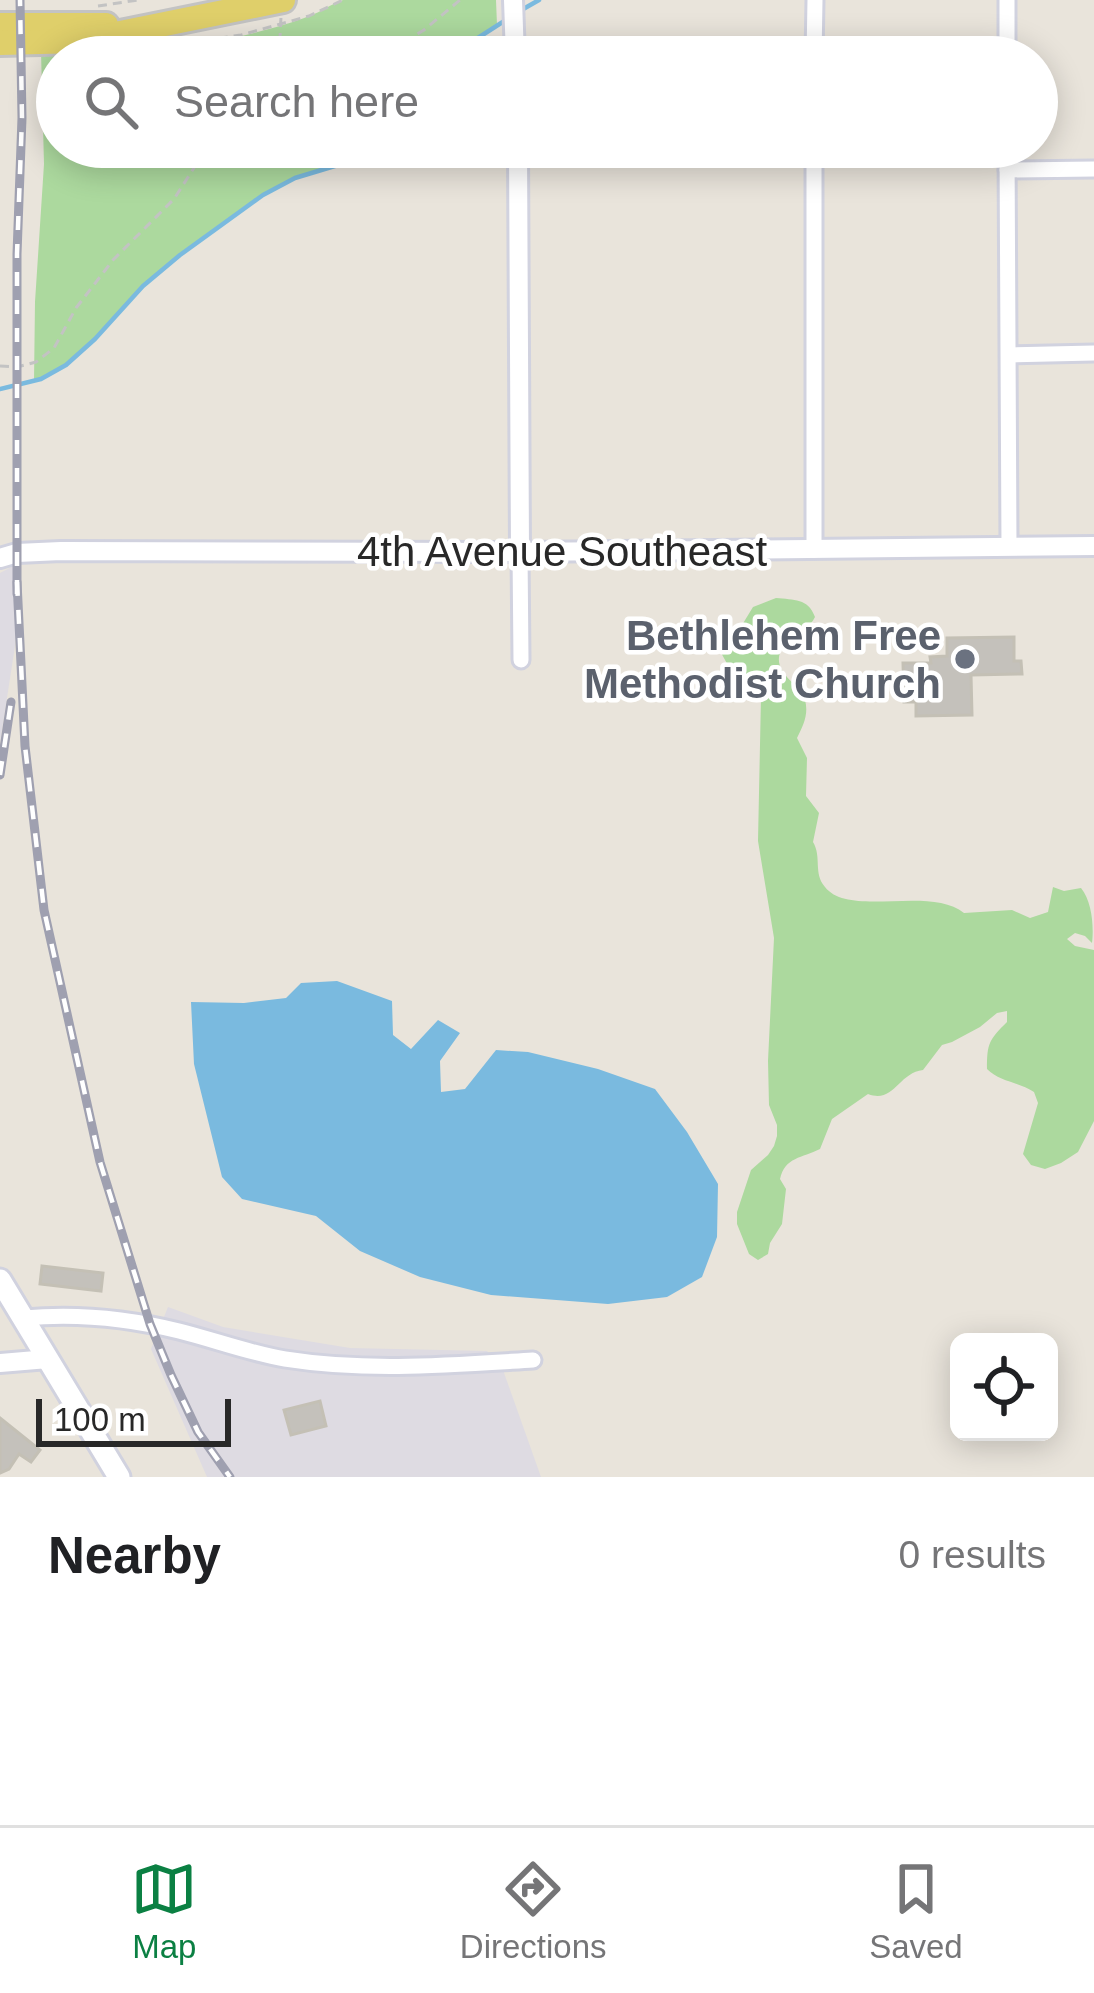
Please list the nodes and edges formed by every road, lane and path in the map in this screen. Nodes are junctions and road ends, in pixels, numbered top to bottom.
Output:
1 (343, 0) edge
2 (460, 0) edge
3 (513, 0) edge
4 (815, 0) edge
5 (1007, 0) edge
6 (282, 6) edge
7 (0, 25) edge
8 (144, 27) junction
9 (104, 36) edge
10 (280, 36) edge
11 (415, 36) edge
12 (514, 36) edge
13 (814, 36) edge
14 (1007, 36) edge
15 (36, 42) edge
16 (0, 43) edge
17 (195, 168) edge
18 (518, 168) edge
19 (814, 168) edge
20 (1094, 169) edge
21 (1007, 170) joint
22 (1094, 353) edge
23 (1009, 355) junction
24 (0, 366) edge
25 (1094, 546) edge
26 (1009, 547) junction
27 (814, 550) junction
28 (520, 552) junction
29 (0, 558) edge
30 (521, 660) dead end
31 (0, 1280) edge
32 (24, 1318) junction
33 (48, 1359) junction
34 (533, 1360) dead end
35 (0, 1363) edge
36 (119, 1477) edge

1 - 6 path
2 - 11 path
3 - 12 street
4 - 13 street
5 - 14 street
6 - 8 main road
6 - 10 path
7 - 8 main road
8 - 9 main road
15 - 16 main road
17 - 24 path
18 - 28 street
19 - 27 street
20 - 21 street
21 - 23 street
22 - 23 street
23 - 26 street
25 - 26 street, 4th Avenue Southeast
26 - 27 street, 4th Avenue Southeast
27 - 28 street, 4th Avenue Southeast
28 - 29 street, 4th Avenue Southeast
28 - 30 street
31 - 32 main road
32 - 33 main road
32 - 34 street
33 - 35 street
33 - 36 main road

